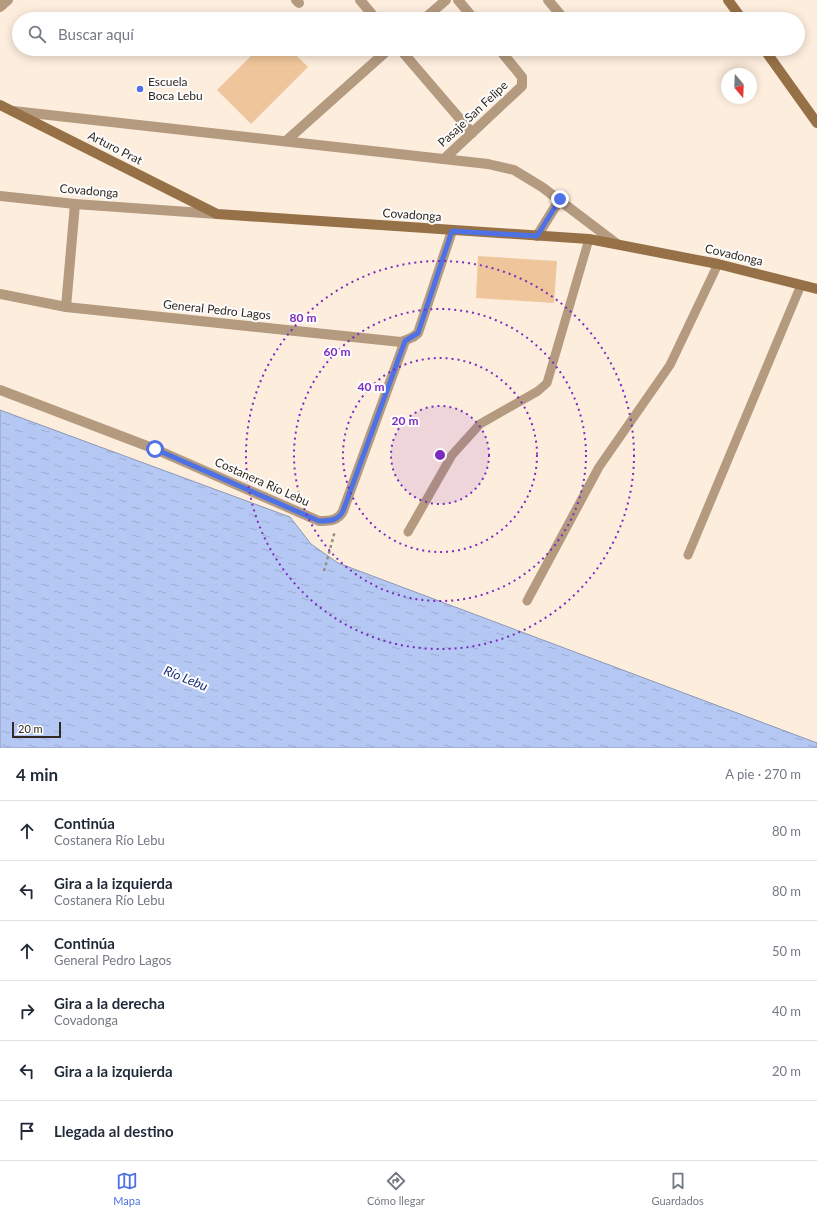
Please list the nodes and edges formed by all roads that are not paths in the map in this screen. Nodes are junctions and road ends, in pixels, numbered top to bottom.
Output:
1 (8, 0) edge
2 (360, 0) edge
3 (446, 0) edge
4 (458, 0) edge
5 (548, 0) edge
6 (728, 0) edge
7 (0, 7) edge
8 (370, 12) edge
9 (432, 12) edge
10 (468, 12) edge
11 (558, 12) edge
12 (737, 12) edge
13 (381, 56) edge
14 (406, 56) edge
15 (504, 56) edge
16 (769, 56) edge
17 (0, 105) edge
18 (10, 110) junction
19 (817, 123) edge
20 (472, 133) junction
21 (286, 141) junction
22 (444, 159) junction
23 (0, 196) edge
24 (560, 199) junction
25 (75, 204) junction
26 (218, 214) junction
27 (452, 231) junction
28 (537, 236) junction
29 (589, 239) junction
30 (617, 244) junction
31 (718, 264) junction
32 (801, 285) junction
33 (817, 289) edge
34 (0, 294) edge
35 (66, 307) junction
36 (405, 341) junction
37 (0, 390) edge
38 (408, 532) dead end
39 (688, 555) dead end
40 (527, 601) dead end

1 - 7 street
2 - 8 street
3 - 9 street
4 - 10 street
5 - 11 street
6 - 12 main road
13 - 21 street
14 - 20 street
15 - 20 street, Pasaje San Felipe
16 - 19 main road
17 - 18 main road, Arturo Prat
18 - 21 street
18 - 26 main road, Arturo Prat
20 - 22 street, Pasaje San Felipe
21 - 22 street
22 - 24 street
23 - 25 street, Covadonga
24 - 28 street
24 - 30 street
25 - 26 street, Covadonga
25 - 35 street
26 - 27 main road, Covadonga
27 - 28 main road, Covadonga
27 - 36 street
28 - 29 main road, Covadonga
29 - 30 main road, Covadonga
29 - 38 lane
30 - 31 main road, Covadonga
31 - 32 main road, Covadonga
31 - 40 lane
32 - 33 main road, Covadonga
32 - 39 lane
34 - 35 street, General Pedro Lagos
35 - 36 street, General Pedro Lagos
36 - 37 street, Costanera Río Lebu

